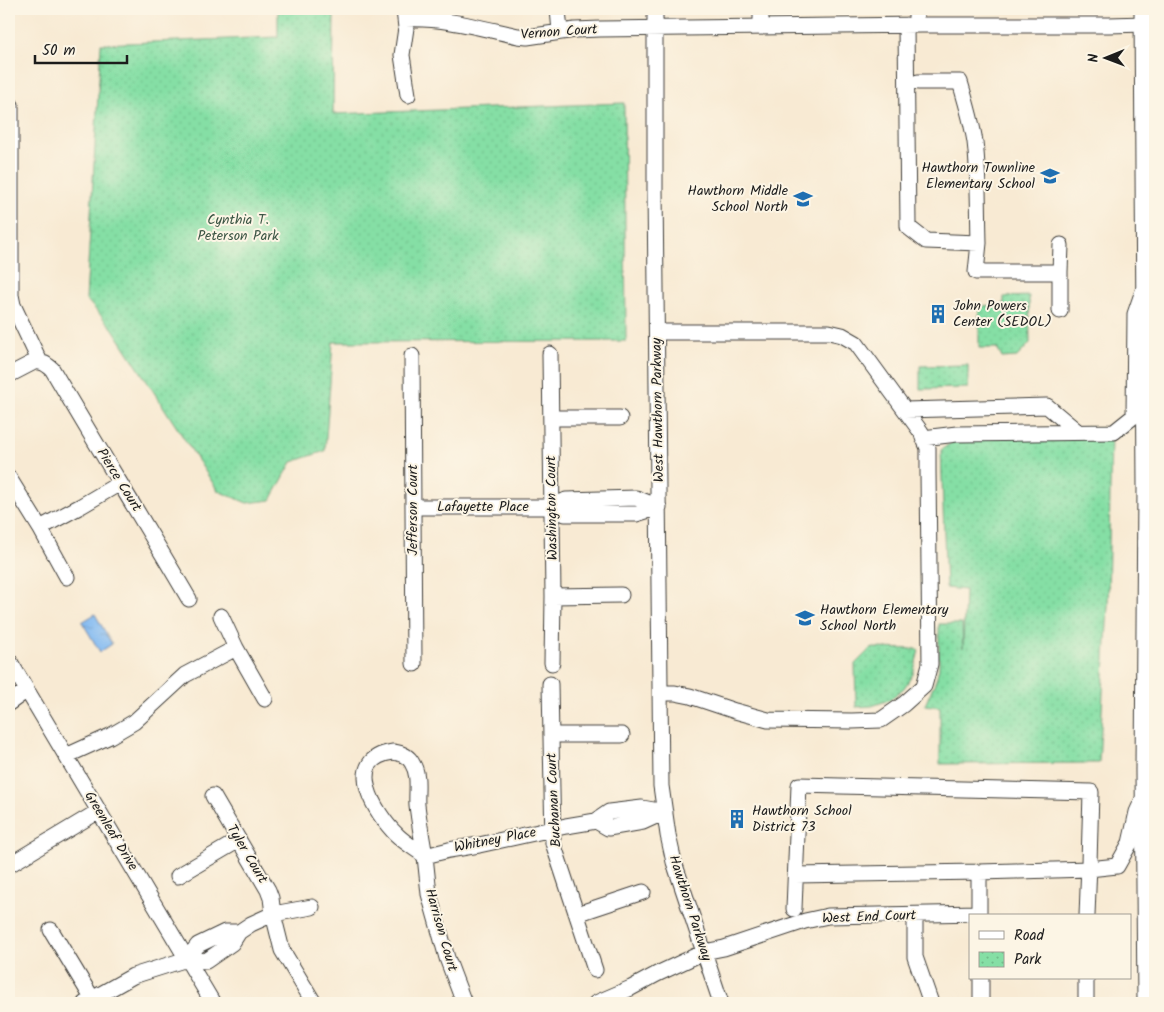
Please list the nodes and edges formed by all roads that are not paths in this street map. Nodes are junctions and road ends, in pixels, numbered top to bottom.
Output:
1 (558, 9) edge
2 (655, 9) edge
3 (761, 9) edge
4 (916, 9) edge
5 (404, 14) edge
6 (1150, 20) edge
7 (911, 25) junction
8 (761, 27) junction
9 (655, 28) junction
10 (560, 32) junction
11 (918, 82) dead end
12 (408, 95) dead end
13 (11, 105) dead end
14 (10, 162) edge
15 (10, 196) edge
16 (979, 243) junction
17 (1062, 245) dead end
18 (1060, 272) junction
19 (1146, 285) junction
20 (1060, 311) dead end
21 (657, 332) junction
22 (550, 354) dead end
23 (412, 356) dead end
24 (42, 363) junction
25 (9, 375) edge
26 (905, 410) junction
27 (552, 418) junction
28 (620, 418) dead end
29 (1146, 426) junction
30 (1078, 432) junction
31 (924, 438) junction
32 (1155, 444) edge
33 (9, 478) edge
34 (120, 483) junction
35 (552, 507) junction
36 (659, 507) junction
37 (413, 508) junction
38 (40, 528) junction
39 (67, 577) dead end
40 (621, 595) dead end
41 (554, 596) junction
42 (189, 599) dead end
43 (221, 616) dead end
44 (236, 648) junction
45 (9, 660) edge
46 (552, 663) dead end
47 (414, 664) dead end
48 (550, 684) dead end
49 (27, 690) junction
50 (660, 693) junction
51 (266, 699) dead end
52 (9, 703) edge
53 (551, 735) junction
54 (622, 735) dead end
55 (66, 756) junction
56 (1145, 795) junction
57 (213, 796) dead end
58 (99, 811) junction
59 (665, 812) junction
60 (553, 829) junction
61 (239, 840) junction
62 (425, 856) junction
63 (9, 865) edge
64 (1089, 869) junction
65 (979, 872) junction
66 (795, 875) junction
67 (178, 876) dead end
68 (643, 892) dead end
69 (312, 906) dead end
70 (794, 909) dead end
71 (273, 914) junction
72 (577, 914) junction
73 (979, 914) edge
74 (1087, 914) edge
75 (914, 915) junction
76 (969, 915) edge
77 (52, 930) dead end
78 (704, 952) junction
79 (187, 959) junction
80 (595, 970) dead end
81 (981, 980) edge
82 (1086, 980) edge
83 (91, 1002) edge
84 (213, 1003) edge
85 (314, 1003) edge
86 (464, 1003) edge
87 (596, 1003) edge
88 (721, 1003) edge
89 (931, 1003) edge
90 (981, 1003) edge
91 (1086, 1003) edge
92 (1147, 1003) edge

1 - 10 street
2 - 9 street, West Hawthorn Parkway
3 - 8 street
4 - 7 street
5 - 10 street, Vernon Court
5 - 12 street
6 - 7 street, Vernon Court
6 - 19 main road
7 - 8 street, Vernon Court
7 - 16 street
8 - 9 street, Vernon Court
9 - 10 street, Vernon Court
9 - 21 street, West Hawthorn Parkway
11 - 16 street
13 - 14 street, Pierce Court
14 - 15 street, Pierce Court
15 - 24 street, Pierce Court
16 - 18 street
17 - 18 street
18 - 20 street
19 - 29 main road
19 - 30 street
21 - 26 street
21 - 36 street, West Hawthorn Parkway
22 - 27 street, Washington Court
23 - 37 street, Jefferson Court
24 - 25 street
24 - 34 street, Pierce Court
26 - 30 street
26 - 31 street
27 - 28 street
27 - 35 street, Washington Court
29 - 32 street
29 - 56 main road
30 - 31 street
31 - 50 street
33 - 38 street
34 - 38 street
34 - 42 street, Pierce Court
35 - 36 street, Lafayette Place
35 - 37 street, Lafayette Place
35 - 41 street, Washington Court
36 - 50 street, West Hawthorn Parkway
37 - 47 street, Jefferson Court
38 - 39 street
40 - 41 street
41 - 46 street, Washington Court
43 - 44 street
44 - 51 street
44 - 55 street
45 - 49 street, Greenleaf Drive
48 - 53 street, Buchanan Court
49 - 52 street
49 - 55 street, Greenleaf Drive
50 - 59 street, West Hawthorn Parkway
53 - 54 street
53 - 60 street, Buchanan Court
55 - 58 street, Greenleaf Drive
56 - 64 street
56 - 92 main road
57 - 61 street, Tyler Court
58 - 63 street
58 - 79 street, Greenleaf Drive
59 - 60 street, Whitney Place
59 - 78 street, Hawthorn Parkway
60 - 62 street, Whitney Place
60 - 72 street, Buchanan Court
61 - 67 street
61 - 71 street, Tyler Court
62 - 62 street, Harrison Court
62 - 86 street, Harrison Court
64 - 65 street
64 - 66 street
64 - 74 street
65 - 66 street
65 - 73 street
66 - 70 street
68 - 72 street
69 - 71 street
71 - 79 street
71 - 85 street, Tyler Court
72 - 80 street, Buchanan Court
75 - 76 street, West End Court
75 - 78 street, West End Court
75 - 89 street
77 - 83 street
78 - 87 street, West End Court
78 - 88 street, Hawthorn Parkway
79 - 83 street
79 - 84 street, Greenleaf Drive
81 - 90 street
82 - 91 street

